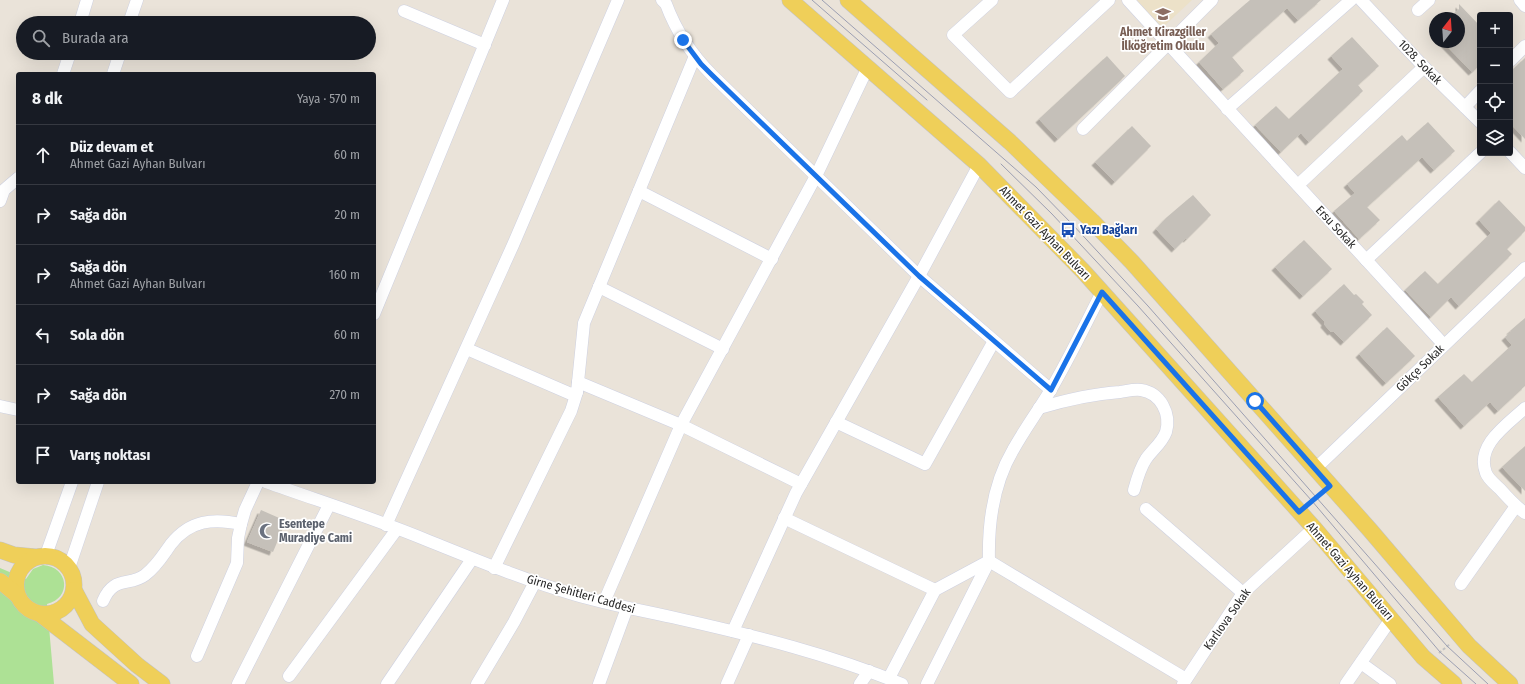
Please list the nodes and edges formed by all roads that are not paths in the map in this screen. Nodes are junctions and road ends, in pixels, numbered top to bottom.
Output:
1 (87, 0) edge
2 (137, 0) edge
3 (503, 0) edge
4 (618, 0) edge
5 (662, 0) edge
6 (790, 0) edge
7 (848, 0) edge
8 (992, 0) edge
9 (1109, 0) edge
10 (1128, 0) edge
11 (1212, 0) edge
12 (1351, 0) edge
13 (1361, 0) edge
14 (1429, 0) edge
15 (1520, 0) edge
16 (1525, 6) edge
17 (1418, 10) dead end
18 (404, 12) dead end
19 (82, 16) edge
20 (131, 16) edge
21 (1168, 44) junction
22 (485, 45) junction
23 (1525, 46) edge
24 (695, 56) junction
25 (1513, 58) edge
26 (68, 60) edge
27 (118, 60) edge
28 (868, 67) junction
29 (1424, 67) junction
30 (65, 72) edge
31 (114, 72) edge
32 (1477, 94) edge
33 (1464, 107) junction
34 (1227, 109) junction
35 (1478, 120) edge
36 (1083, 129) dead end
37 (1477, 156) edge
38 (979, 165) junction
39 (816, 176) junction
40 (0, 178) edge
41 (15, 180) edge
42 (1298, 185) junction
43 (639, 191) junction
44 (0, 201) edge
45 (772, 259) junction
46 (1366, 260) junction
47 (1525, 268) edge
48 (919, 276) junction
49 (599, 287) junction
50 (1102, 292) junction
51 (376, 309) edge
52 (994, 341) junction
53 (1444, 345) junction
54 (466, 348) junction
55 (723, 349) junction
56 (578, 387) junction
57 (1051, 390) junction
58 (0, 406) edge
59 (1039, 408) junction
60 (1525, 408) edge
61 (16, 410) edge
62 (836, 422) junction
63 (681, 425) junction
64 (1315, 469) junction
65 (71, 484) edge
66 (97, 484) edge
67 (257, 484) edge
68 (277, 484) edge
69 (801, 484) junction
70 (299, 488) edge
71 (1134, 490) dead end
72 (329, 505) junction
73 (1146, 509) dead end
74 (1520, 510) edge
75 (784, 518) junction
76 (241, 524) junction
77 (391, 527) junction
78 (1314, 528) junction
79 (0, 550) edge
80 (40, 556) junction
81 (472, 559) junction
82 (989, 561) junction
83 (69, 568) junction
84 (494, 568) junction
85 (0, 581) edge
86 (535, 582) junction
87 (1461, 584) dead end
88 (74, 590) junction
89 (935, 590) junction
90 (1243, 593) junction
91 (17, 595) junction
92 (103, 601) dead end
93 (604, 602) junction
94 (627, 608) junction
95 (40, 614) junction
96 (1391, 619) junction
97 (733, 631) junction
98 (749, 635) junction
99 (197, 656) dead end
100 (1361, 662) junction
101 (869, 671) junction
102 (289, 676) dead end
103 (888, 678) junction
104 (1185, 682) edge
105 (131, 684) edge
106 (162, 684) edge
107 (238, 684) edge
108 (388, 684) edge
109 (477, 684) edge
110 (599, 684) edge
111 (727, 684) edge
112 (860, 684) edge
113 (902, 684) edge
114 (927, 684) edge
115 (1346, 684) edge
116 (1390, 684) edge
117 (1454, 684) edge
118 (1510, 684) edge

1 - 19 street
2 - 20 street
3 - 22 street
4 - 54 street
5 - 24 street
6 - 28 main road, Ahmet Gazi Ayhan Bulvarı
7 - 64 main road
8 - 9 street
10 - 21 street, Ersu Sokak
11 - 21 street
12 - 34 street
13 - 29 street, 1028. Sokak
14 - 17 street
15 - 16 street
18 - 22 street
21 - 34 street, Ersu Sokak
21 - 36 street
22 - 51 street
23 - 25 street
24 - 39 street
24 - 43 street
26 - 30 street
27 - 31 street
28 - 38 main road, Ahmet Gazi Ayhan Bulvarı
28 - 39 street
29 - 33 street, 1028. Sokak
29 - 42 street
32 - 33 street
33 - 35 street, 1028. Sokak
34 - 42 street, Ersu Sokak
37 - 46 street
38 - 48 street
38 - 50 main road, Ahmet Gazi Ayhan Bulvarı
39 - 45 street
39 - 48 street
40 - 41 street
41 - 44 street
42 - 46 street, Ersu Sokak
43 - 45 street
43 - 49 street
45 - 55 street
46 - 53 street, Ersu Sokak
47 - 53 street, Gökçe Sokak
48 - 52 street
48 - 62 street
49 - 55 street
49 - 56 street
50 - 57 street
50 - 78 main road, Ahmet Gazi Ayhan Bulvarı
52 - 57 street
52 - 62 street
53 - 64 street, Gökçe Sokak
54 - 56 street
54 - 77 street
55 - 63 street
56 - 63 street
56 - 84 street
57 - 59 street
58 - 61 street
59 - 71 street
59 - 82 street
60 - 74 street
62 - 69 street
63 - 69 street
63 - 93 street
64 - 118 main road
65 - 80 street
66 - 83 street
67 - 76 street
68 - 70 street, Girne Şehitleri Caddesi
69 - 75 street
70 - 72 street, Girne Şehitleri Caddesi
72 - 77 street, Girne Şehitleri Caddesi
72 - 107 street
73 - 90 street
74 - 87 street
75 - 89 street
75 - 97 street
76 - 92 street
76 - 99 street
77 - 81 street, Girne Şehitleri Caddesi
77 - 102 street
78 - 90 street, Karlıova Sokak
78 - 96 main road, Ahmet Gazi Ayhan Bulvarı
79 - 80 main road
80 - 83 main road
80 - 91 main road
81 - 84 street, Girne Şehitleri Caddesi
81 - 108 street
82 - 89 street
82 - 104 street
82 - 114 street
83 - 88 main road
84 - 86 street, Girne Şehitleri Caddesi
85 - 91 main road
86 - 93 street, Girne Şehitleri Caddesi
86 - 109 street
88 - 95 main road
88 - 106 main road
89 - 103 street
90 - 104 street, Karlıova Sokak
91 - 95 main road
93 - 94 street, Girne Şehitleri Caddesi
94 - 97 street, Girne Şehitleri Caddesi
94 - 110 street
95 - 105 main road
96 - 100 street
96 - 117 main road, Ahmet Gazi Ayhan Bulvarı
97 - 98 street, Girne Şehitleri Caddesi
98 - 101 street, Girne Şehitleri Caddesi
98 - 111 street
100 - 115 street
100 - 116 street
101 - 103 street, Girne Şehitleri Caddesi
101 - 112 street
103 - 113 street, Girne Şehitleri Caddesi

